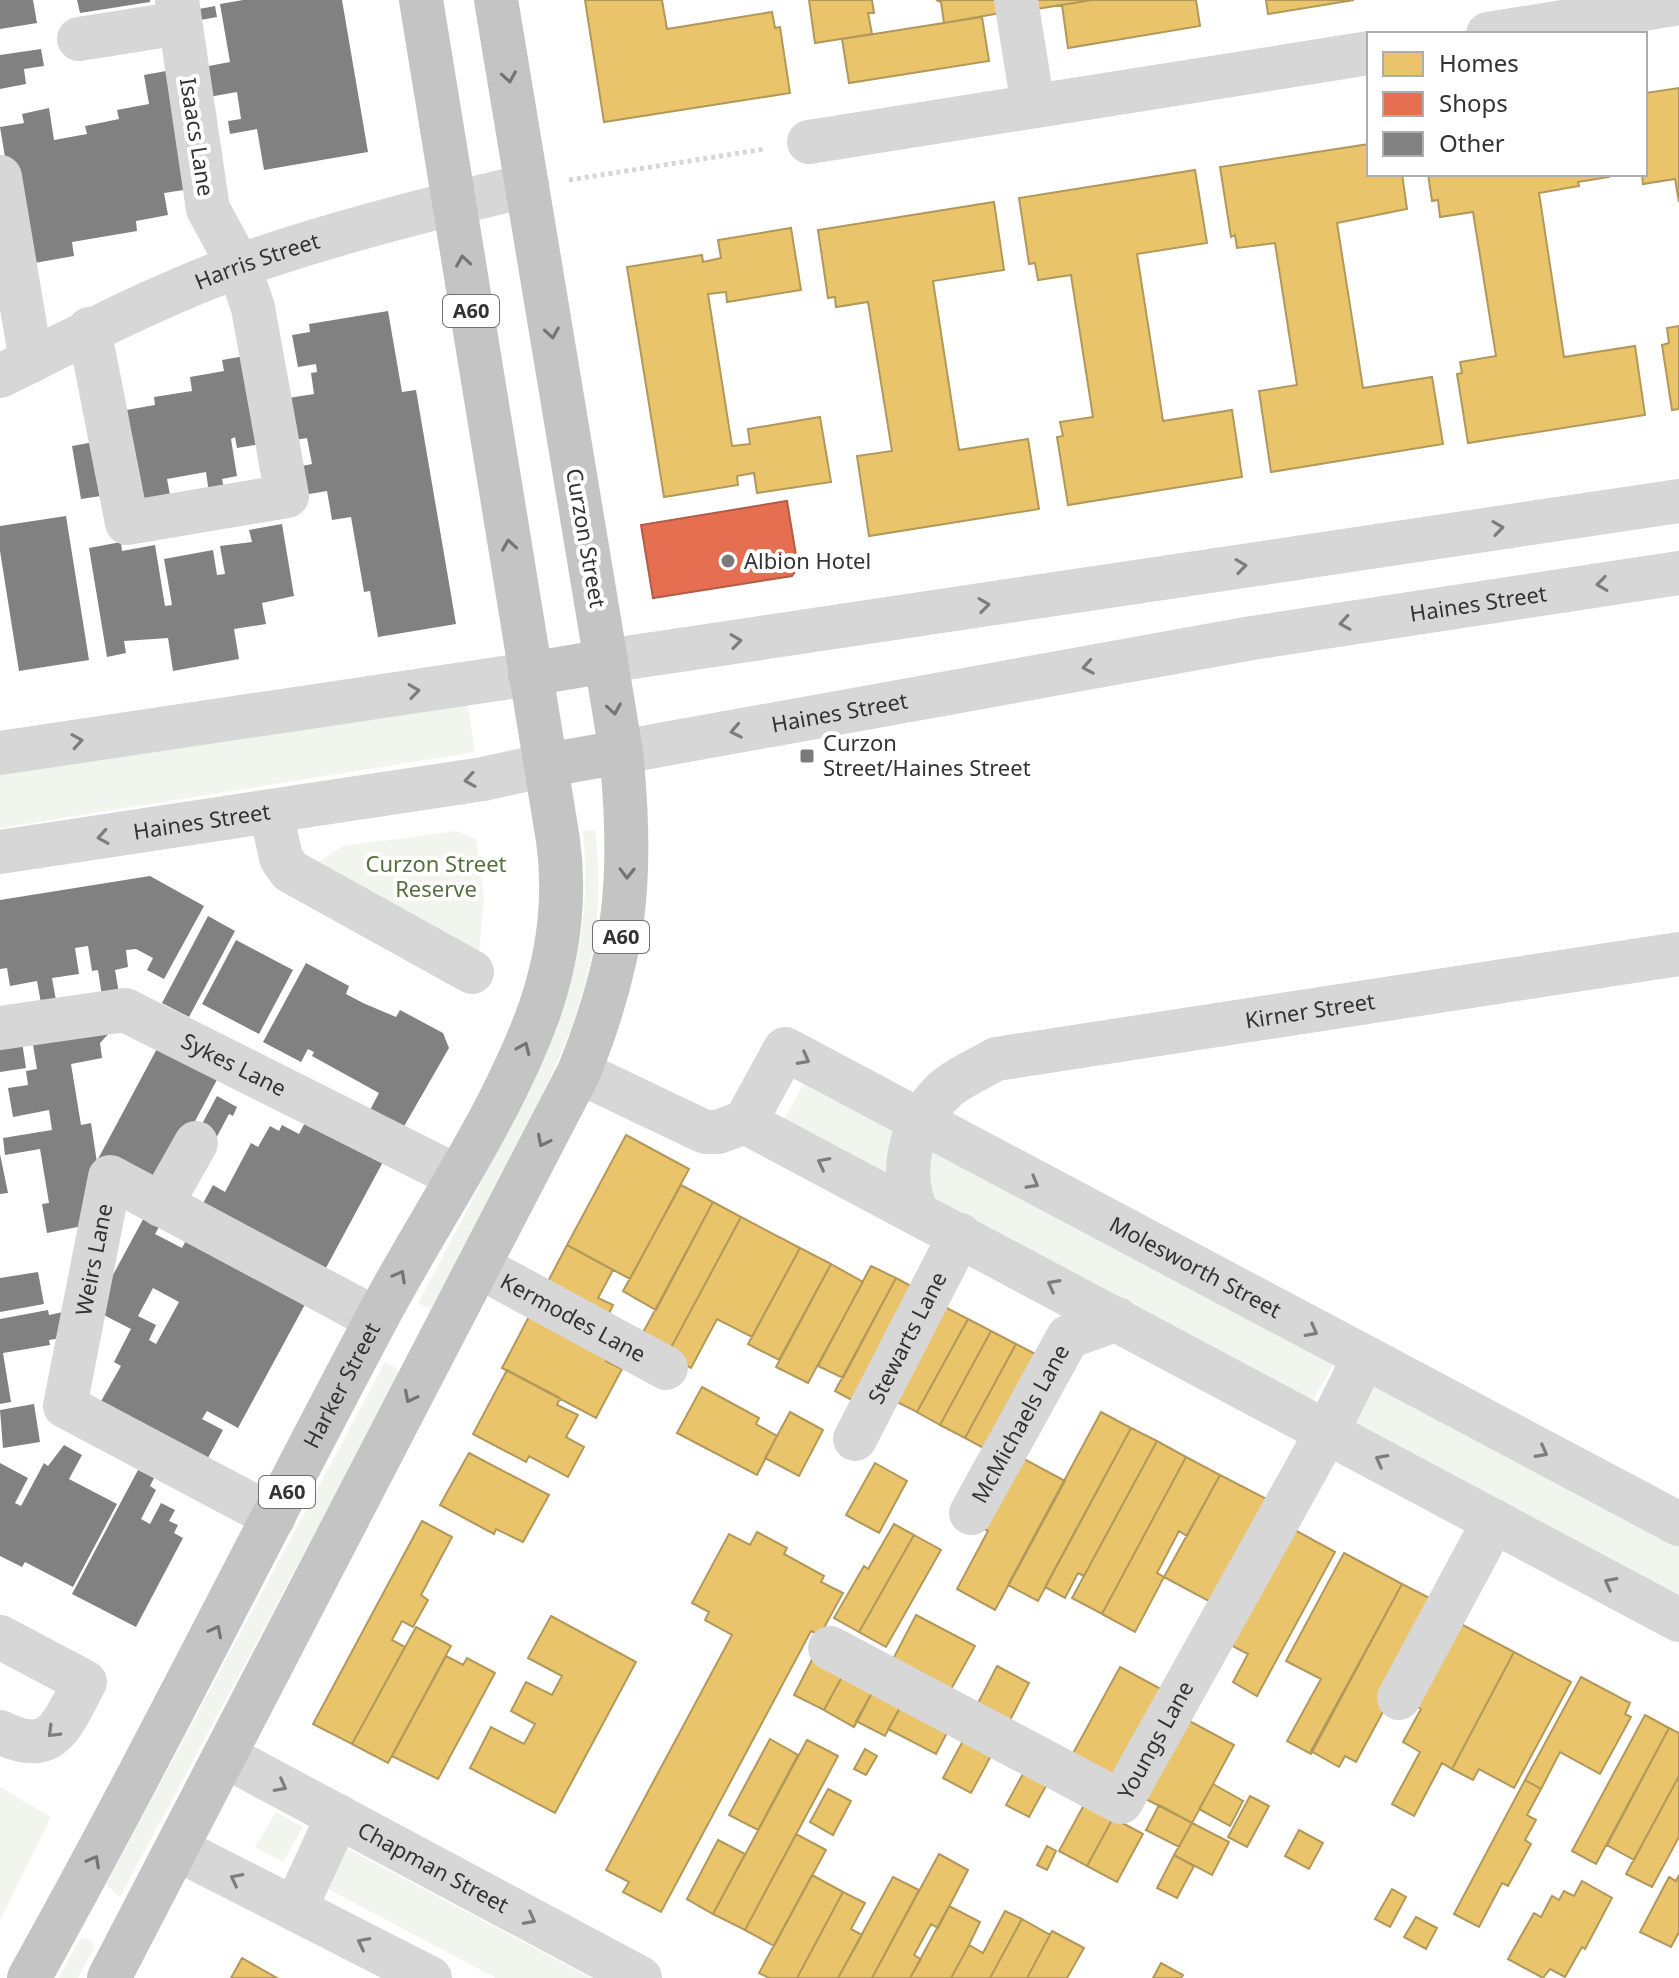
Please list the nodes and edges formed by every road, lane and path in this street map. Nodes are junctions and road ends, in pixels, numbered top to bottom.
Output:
1 (421, 0) edge
2 (496, 0) edge
3 (1016, 0) edge
4 (1476, 0) edge
5 (1674, 4) dead end
6 (178, 11) edge
7 (1482, 32) edge
8 (1500, 32) edge
9 (79, 39) dead end
10 (1367, 53) edge
11 (1033, 106) junction
12 (809, 142) joint
13 (0, 177) edge
14 (527, 186) junction
15 (453, 203) junction
16 (239, 266) junction
17 (89, 329) junction
18 (16, 368) edge
19 (1679, 501) edge
20 (1679, 573) edge
21 (606, 661) junction
22 (530, 674) junction
23 (621, 752) junction
24 (0, 753) edge
25 (547, 765) junction
26 (271, 811) junction
27 (0, 852) edge
28 (1679, 954) edge
29 (472, 972) dead end
30 (0, 1028) edge
31 (579, 1072) junction
32 (934, 1104) junction
33 (745, 1122) junction
34 (196, 1143) dead end
35 (456, 1176) junction
36 (161, 1205) junction
37 (916, 1211) junction
38 (960, 1235) junction
39 (480, 1267) junction
40 (376, 1319) junction
41 (1117, 1319) junction
42 (436, 1347) junction
43 (1364, 1358) junction
44 (666, 1368) dead end
45 (1327, 1432) junction
46 (855, 1439) dead end
47 (971, 1513) dead end
48 (274, 1517) junction
49 (1494, 1521) junction
50 (1679, 1524) edge
51 (1679, 1620) edge
52 (0, 1637) edge
53 (830, 1648) dead end
54 (1399, 1698) dead end
55 (0, 1732) edge
56 (225, 1756) junction
57 (338, 1816) junction
58 (177, 1849) junction
59 (73, 1900) junction
60 (295, 1909) junction
61 (133, 1932) junction
62 (409, 1973) edge
63 (29, 1978) edge
64 (109, 1978) edge
65 (640, 1978) edge

1 - 15 highway, A60
2 -> 14 highway, Curzon Street / A60
3 - 11 street
4 - 7 street
5 - 8 street
6 - 9 street
6 - 16 street, Isaacs Lane
10 - 11 street
11 - 12 street
12 - 14 path
13 - 18 street
14 - 15 street, Harris Street
14 -> 21 highway, Curzon Street / A60
15 - 16 street, Harris Street
22 -> 15 highway, A60
16 - 17 street, Harris Street
16 - 17 street, Isaacs Lane
17 - 18 street, Harris Street
21 -> 19 street
20 -> 23 street, Haines Street
21 - 22 highway
21 -> 23 highway, Curzon Street / A60
24 -> 22 street
22 - 25 highway, A60
23 - 25 highway, Haines Street
23 -> 31 highway, Curzon Street / A60
25 -> 26 street, Haines Street
35 -> 25 highway, Harker Street / A60
26 -> 27 street, Haines Street
26 - 29 street
28 - 32 street, Kirner Street
30 - 35 street, Sykes Lane
31 - 33 street
31 -> 39 highway, A60
33 -> 32 street, Molesworth Street
32 - 37 street
32 -> 43 street, Molesworth Street
37 -> 33 street
34 - 36 street
40 -> 35 highway, Harker Street / A60
36 - 40 street, Weirs Lane
36 - 48 street, Weirs Lane
37 - 38 street
41 -> 38 street
38 - 46 street, Stewarts Lane
39 - 42 highway, A60
39 - 44 street, Kermodes Lane
40 - 42 highway
40 - 48 highway, Harker Street / A60
41 - 45 street
41 - 47 street, McMichaels Lane
42 -> 56 highway, A60
43 - 45 street
43 -> 50 street, Molesworth Street
49 -> 45 street
45 - 53 street, Youngs Lane
59 -> 48 highway, Harker Street / A60
51 -> 49 street
49 - 54 street
52 -> 55 street
56 -> 57 street, Chapman Street
56 - 58 highway, A60
57 - 60 street
57 -> 65 street, Chapman Street
60 -> 58 street
58 - 61 highway, A60
59 - 61 highway
59 - 63 highway, Harker Street / A60
62 -> 60 street
61 - 64 highway, A60

